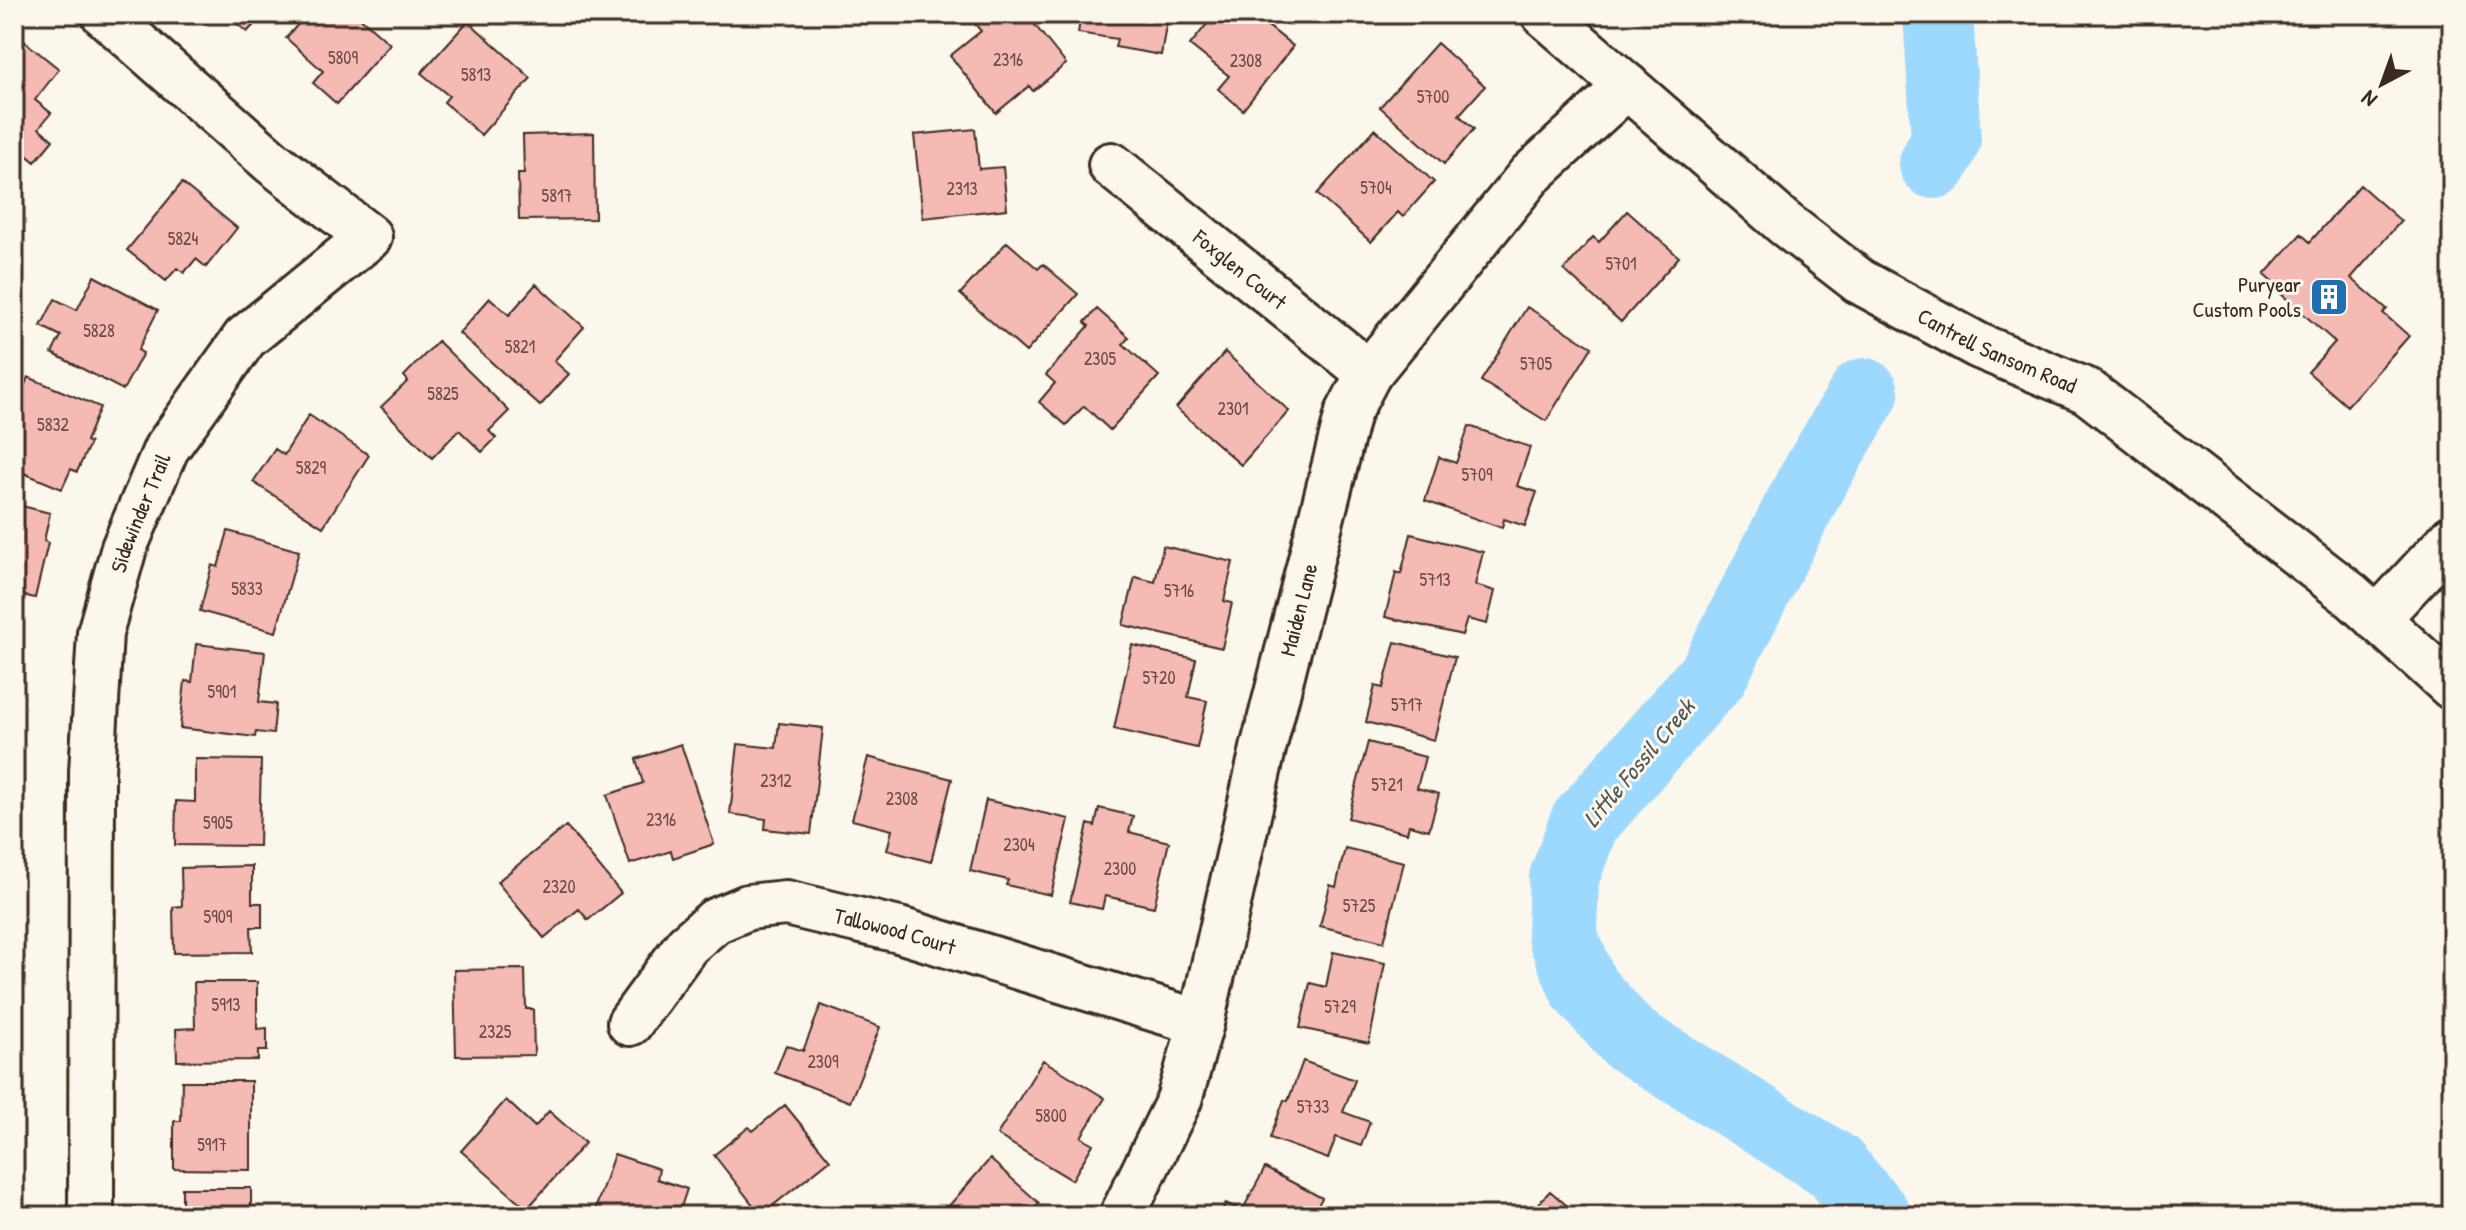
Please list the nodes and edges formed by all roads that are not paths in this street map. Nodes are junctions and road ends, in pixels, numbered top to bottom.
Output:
1 (104, 14) edge
2 (1544, 14) edge
3 (1627, 86) junction
4 (1111, 165) dead end
5 (1369, 373) junction
6 (2452, 538) edge
7 (2377, 619) junction
8 (2452, 687) edge
9 (630, 1023) dead end
10 (1201, 1023) junction
11 (91, 1216) edge
12 (1122, 1216) edge

1 - 11 street, Sidewinder Trail
2 - 3 street, Cantrell Sansom Road
3 - 5 street, Maiden Lane
3 - 7 street, Cantrell Sansom Road
4 - 5 street, Foxglen Court
5 - 10 street, Maiden Lane
6 - 7 street
7 - 8 street, Cantrell Sansom Road
9 - 10 street, Tallowood Court
10 - 12 street, Maiden Lane

